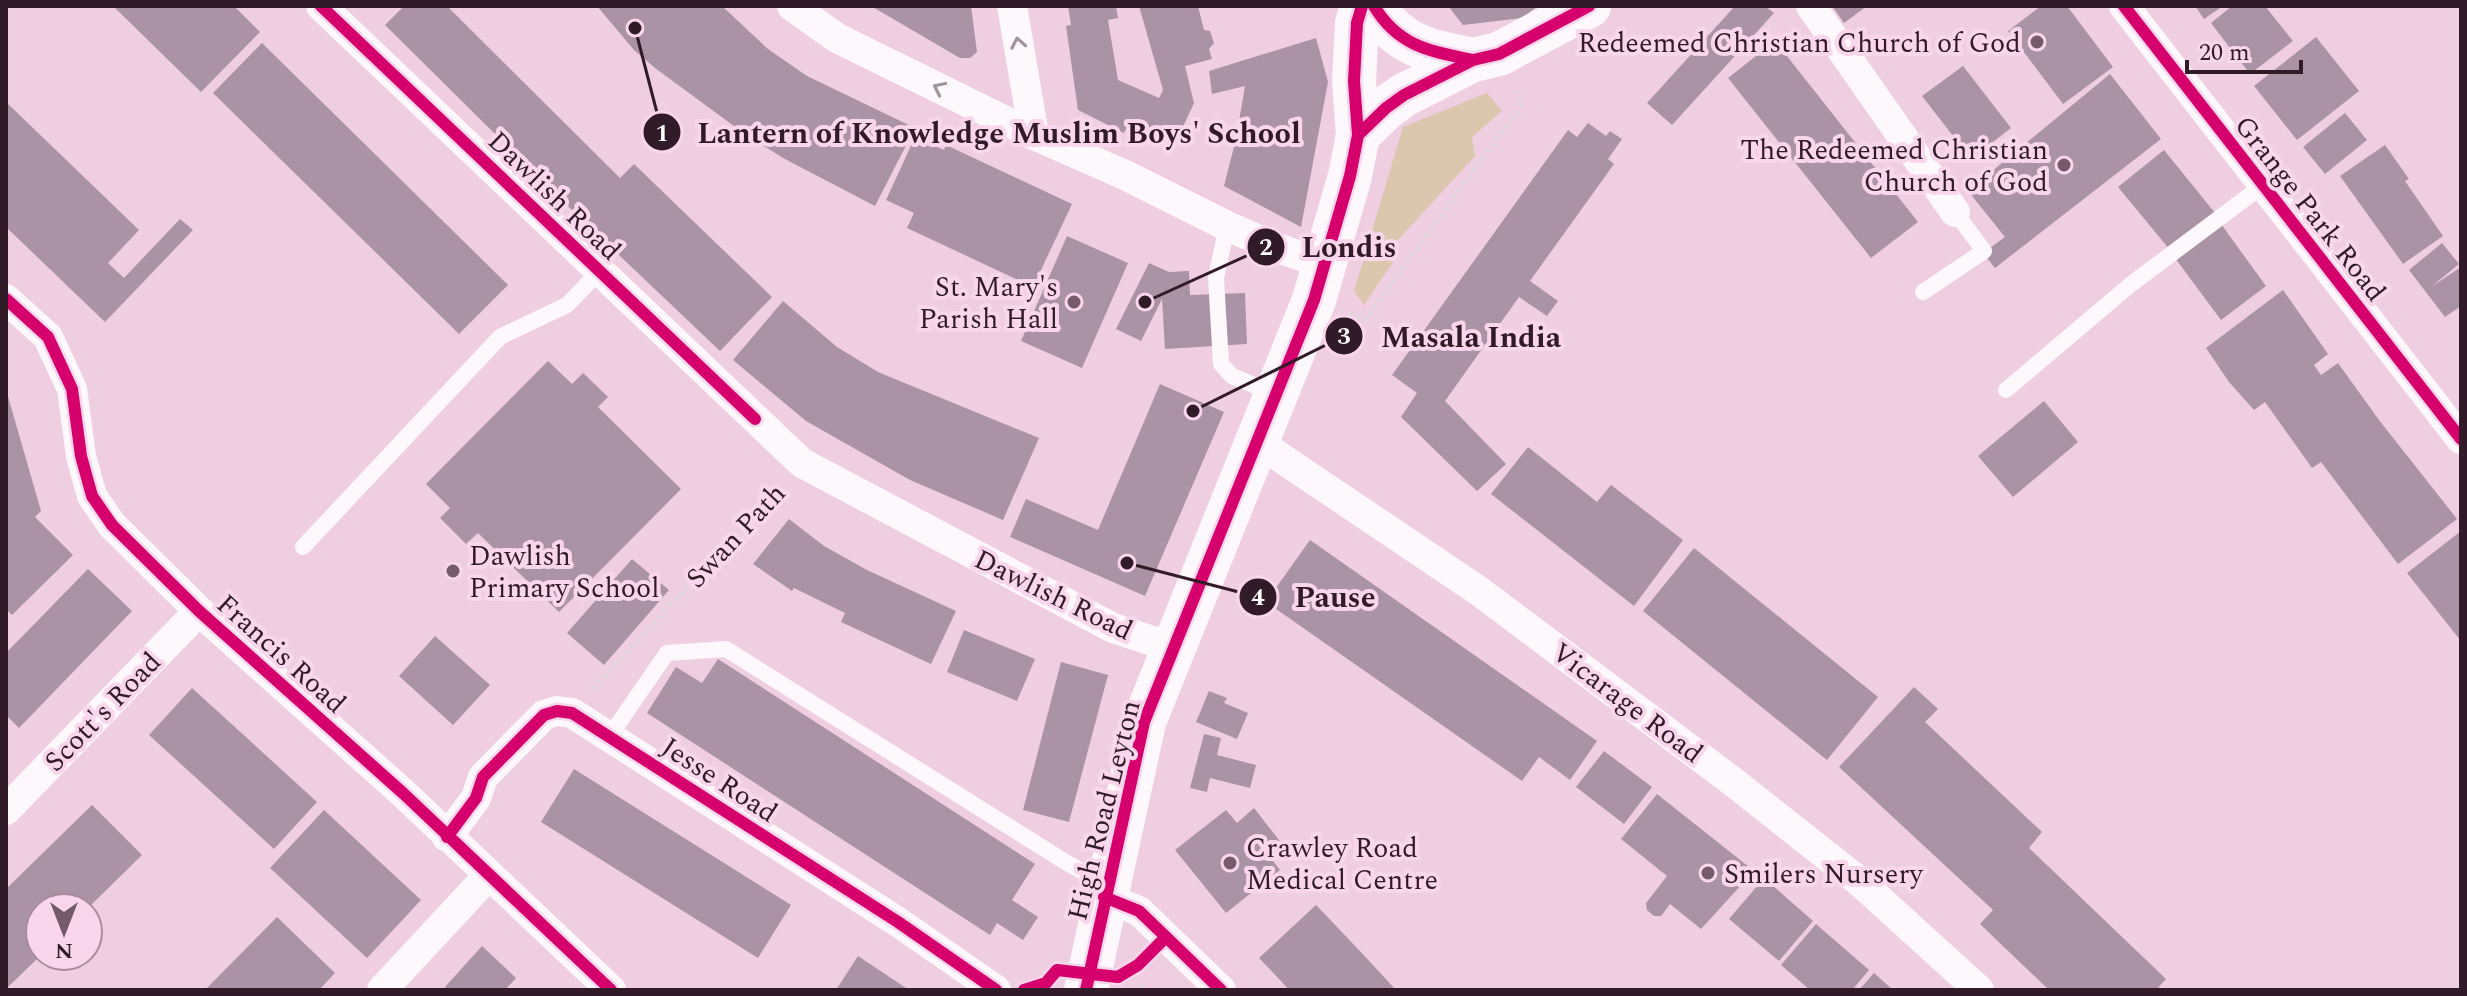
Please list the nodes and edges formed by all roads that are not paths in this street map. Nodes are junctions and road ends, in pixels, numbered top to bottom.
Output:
1 (321, 6) edge
2 (792, 6) edge
3 (1012, 6) edge
4 (1362, 6) edge
5 (1374, 6) edge
6 (1589, 6) edge
7 (1811, 6) edge
8 (2124, 6) edge
9 (1486, 57) junction
10 (1034, 135) junction
11 (1358, 135) junction
12 (2262, 186) junction
13 (1955, 212) joint
14 (1227, 226) junction
15 (600, 271) junction
16 (1320, 282) junction
17 (1923, 292) dead end
18 (6, 299) edge
19 (2006, 390) dead end
20 (1275, 394) junction
21 (2461, 439) edge
22 (1256, 441) junction
23 (303, 547) dead end
24 (199, 611) junction
25 (1174, 648) junction
26 (609, 737) junction
27 (6, 810) edge
28 (447, 837) junction
29 (488, 876) junction
30 (1106, 891) junction
31 (382, 990) edge
32 (611, 990) edge
33 (996, 990) edge
34 (1086, 990) edge
35 (1221, 990) edge
36 (1979, 990) edge

1 - 15 street, Dawlish Road
10 -> 2 street
10 -> 3 street
4 - 11 main road, High Road Leyton
5 - 9 main road
6 - 9 main road
7 - 13 street
8 - 12 street, Grange Park Road
9 - 11 main road
10 - 14 street
11 - 16 main road, High Road Leyton
12 - 19 lane
12 - 21 street, Grange Park Road
13 - 17 lane
14 - 16 street
14 - 20 lane
15 - 23 lane
15 - 25 street, Dawlish Road
16 - 20 main road, High Road Leyton
18 - 24 street, Francis Road
20 - 22 main road, High Road Leyton
22 - 25 main road, High Road Leyton
22 - 36 street, Vicarage Road
24 - 27 street, Scott's Road
24 - 28 street, Francis Road
25 - 30 main road, High Road Leyton
26 - 28 street, Jesse Road
26 - 30 lane
26 - 33 street, Jesse Road
28 - 29 street, Francis Road
29 - 31 street
29 - 32 street, Francis Road
30 - 34 main road, High Road Leyton
30 - 35 street

